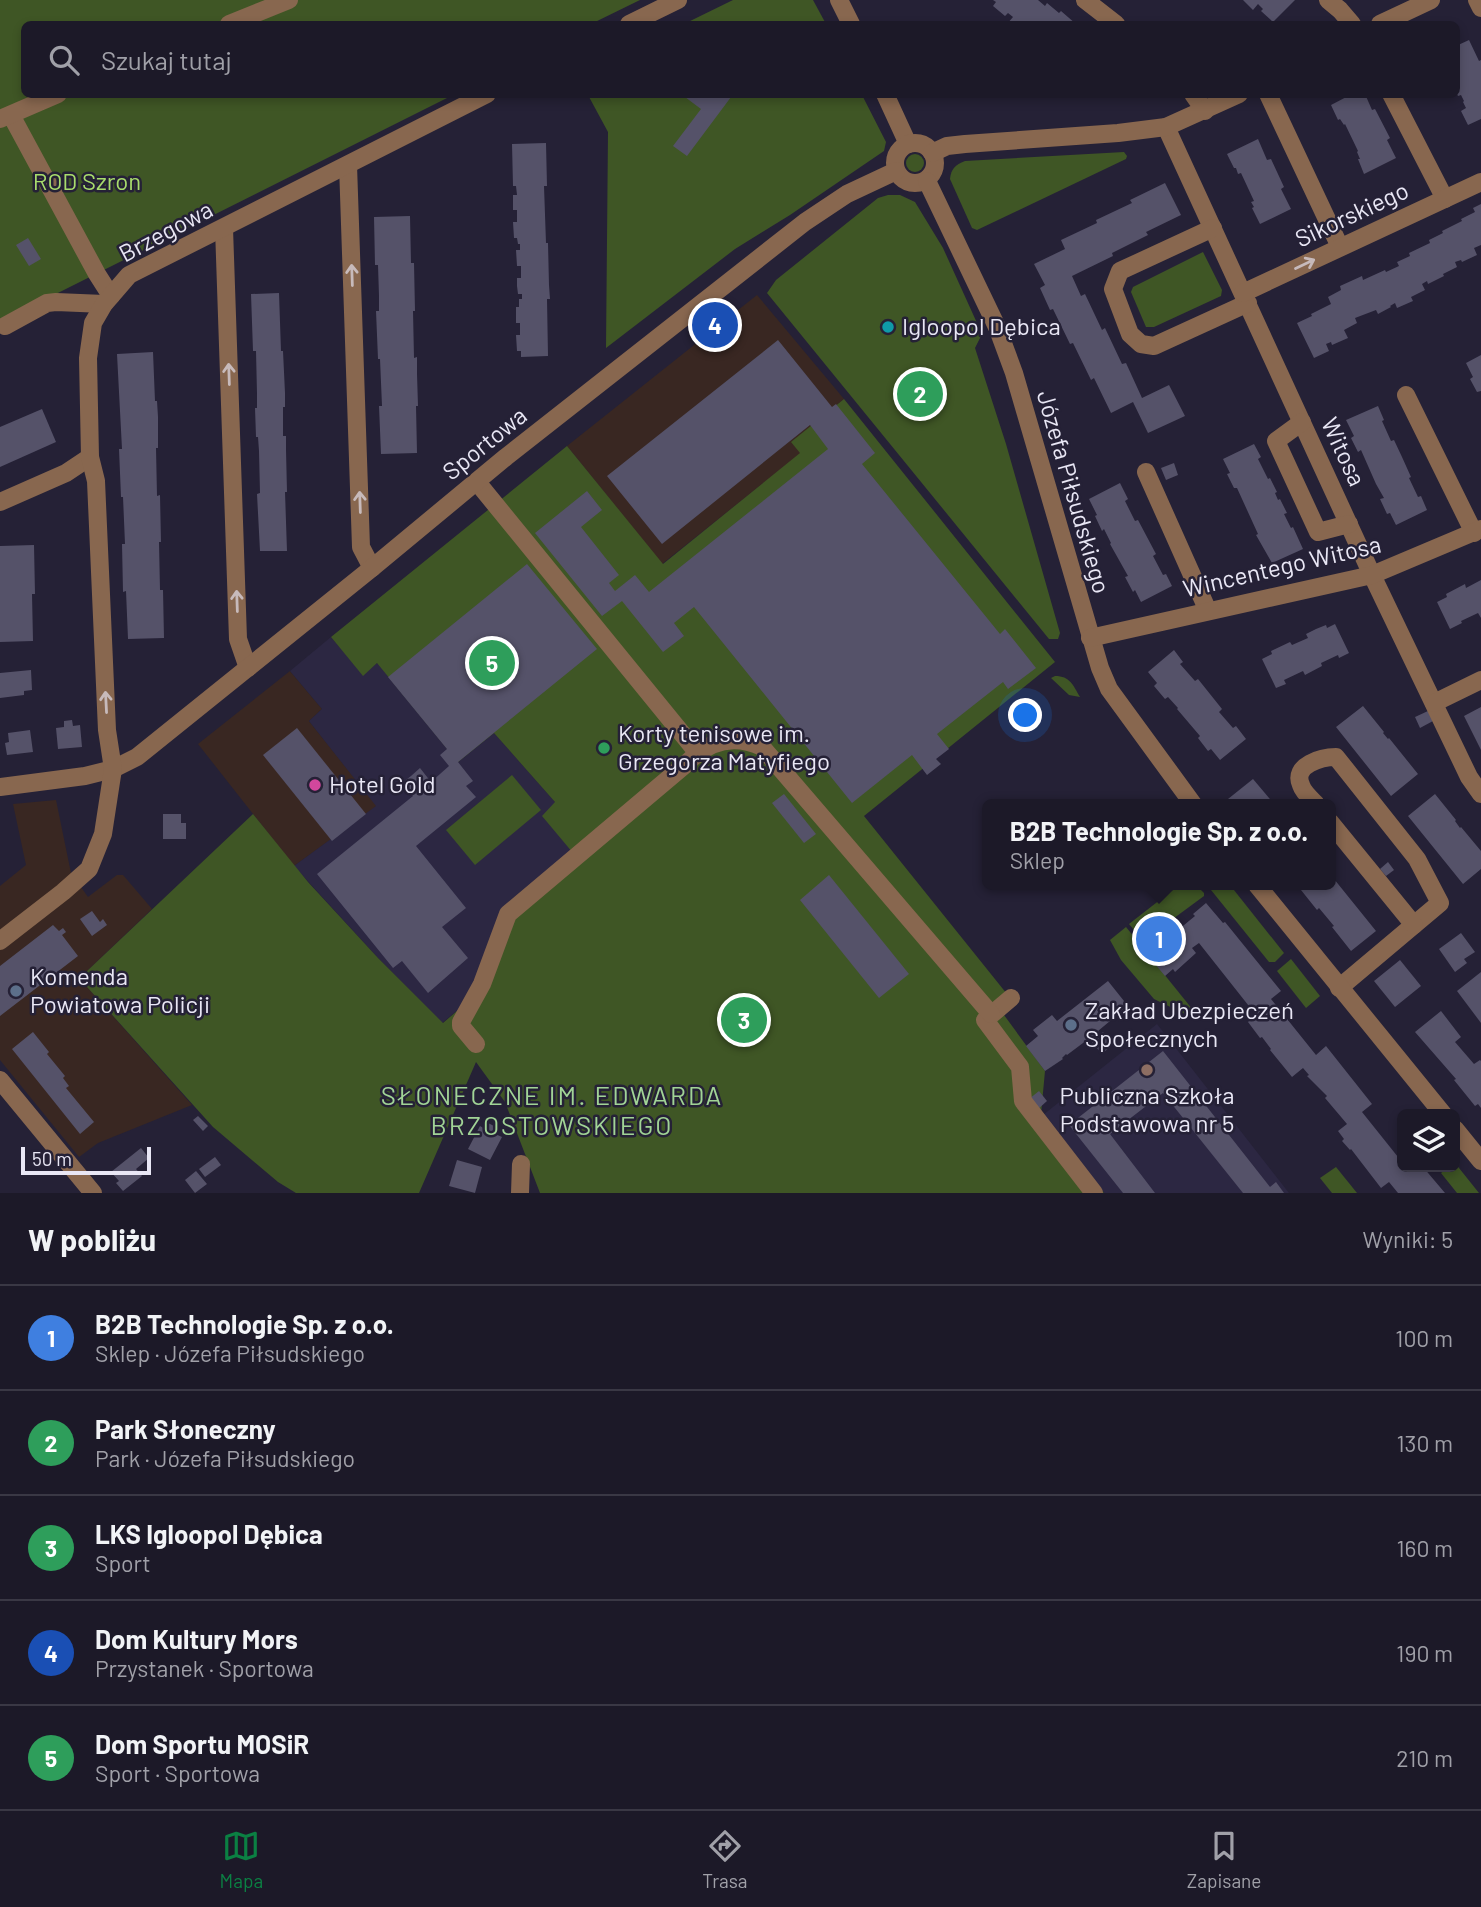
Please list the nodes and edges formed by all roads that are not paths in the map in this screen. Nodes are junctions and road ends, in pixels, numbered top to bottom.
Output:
1 (289, 0) edge
2 (678, 0) edge
3 (839, 0) edge
4 (1085, 0) edge
5 (1328, 0) edge
6 (1431, 0) edge
7 (1477, 0) edge
8 (1481, 8) edge
9 (236, 21) edge
10 (635, 21) edge
11 (850, 21) edge
12 (1112, 21) edge
13 (1349, 21) edge
14 (1386, 21) edge
15 (49, 98) edge
16 (479, 98) edge
17 (887, 98) edge
18 (1196, 98) edge
19 (1231, 98) edge
20 (1270, 98) edge
21 (1393, 98) edge
22 (1205, 111) junction
23 (5, 117) edge
24 (1167, 127) junction
25 (908, 144) junction
26 (932, 153) junction
27 (348, 165) junction
28 (896, 171) junction
29 (927, 181) junction
30 (1481, 182) edge
31 (1445, 199) junction
32 (224, 228) junction
33 (1213, 228) junction
34 (1340, 247) junction
35 (1245, 298) junction
36 (107, 300) junction
37 (5, 326) dead end
38 (1406, 395) dead end
39 (1302, 422) junction
40 (90, 457) junction
41 (1146, 472) dead end
42 (477, 482) junction
43 (0, 502) edge
44 (1349, 524) junction
45 (1477, 531) edge
46 (372, 568) junction
47 (1372, 575) junction
48 (1208, 611) junction
49 (1090, 638) junction
50 (248, 668) junction
51 (1481, 680) edge
52 (1434, 703) junction
53 (697, 752) junction
54 (113, 769) junction
55 (0, 787) edge
56 (1481, 794) edge
57 (1189, 799) edge
58 (1312, 799) edge
59 (1336, 828) edge
60 (1261, 890) edge
61 (1414, 925) junction
62 (0, 941) edge
63 (1339, 988) junction
64 (1011, 998) dead end
65 (991, 1014) junction
66 (476, 1044) dead end
67 (0, 1080) edge
68 (1439, 1109) edge
69 (1460, 1135) edge
70 (1481, 1161) edge
71 (521, 1164) dead end
72 (93, 1193) edge
73 (520, 1193) edge
74 (1094, 1193) edge

1 - 9 street
2 - 10 street
3 - 11 street
4 - 12 street
5 - 13 street
6 - 14 street
7 - 8 street
15 - 23 street
16 - 27 street, Brzegowa
17 - 25 street
18 - 22 street
19 - 22 street
20 - 34 street
21 - 31 street
22 - 24 street
23 - 36 street
24 - 26 street
24 - 33 street, Witosa
25 - 26 street
25 - 28 street
26 - 29 street
27 - 32 street, Brzegowa
46 -> 27 street
28 - 29 street
28 - 42 street, Sportowa
29 - 49 street, Józefa Piłsudskiego
30 - 31 street, Sikorskiego
31 - 34 street, Sikorskiego
32 - 36 street, Brzegowa
50 -> 32 street
33 - 35 street, Witosa
33 - 35 street, Sikorskiego
35 -> 34 street, Sikorskiego
35 - 39 street, Witosa
36 - 37 street
36 - 40 street, Brzegowa
38 - 45 street
39 - 44 street, Witosa
39 - 44 street
40 - 43 street
54 -> 40 street
41 - 48 street
42 - 46 street, Sportowa
42 - 53 street
44 - 47 street, Witosa
45 - 47 street, Wincentego Witosa
46 - 50 street, Sportowa
47 - 48 street, Wincentego Witosa
47 - 52 street, Witosa
48 - 49 street, Wincentego Witosa
49 - 57 street, Józefa Piłsudskiego
50 - 54 street, Sportowa
51 - 52 street
52 - 56 street, Witosa
53 - 65 street
53 - 66 street
54 - 55 street, Sportowa
54 - 62 street
58 - 61 street
59 - 61 street
60 - 63 street
61 - 63 street
63 - 68 street
64 - 65 street
65 - 74 street
67 - 72 street
69 - 70 street
71 - 73 street

